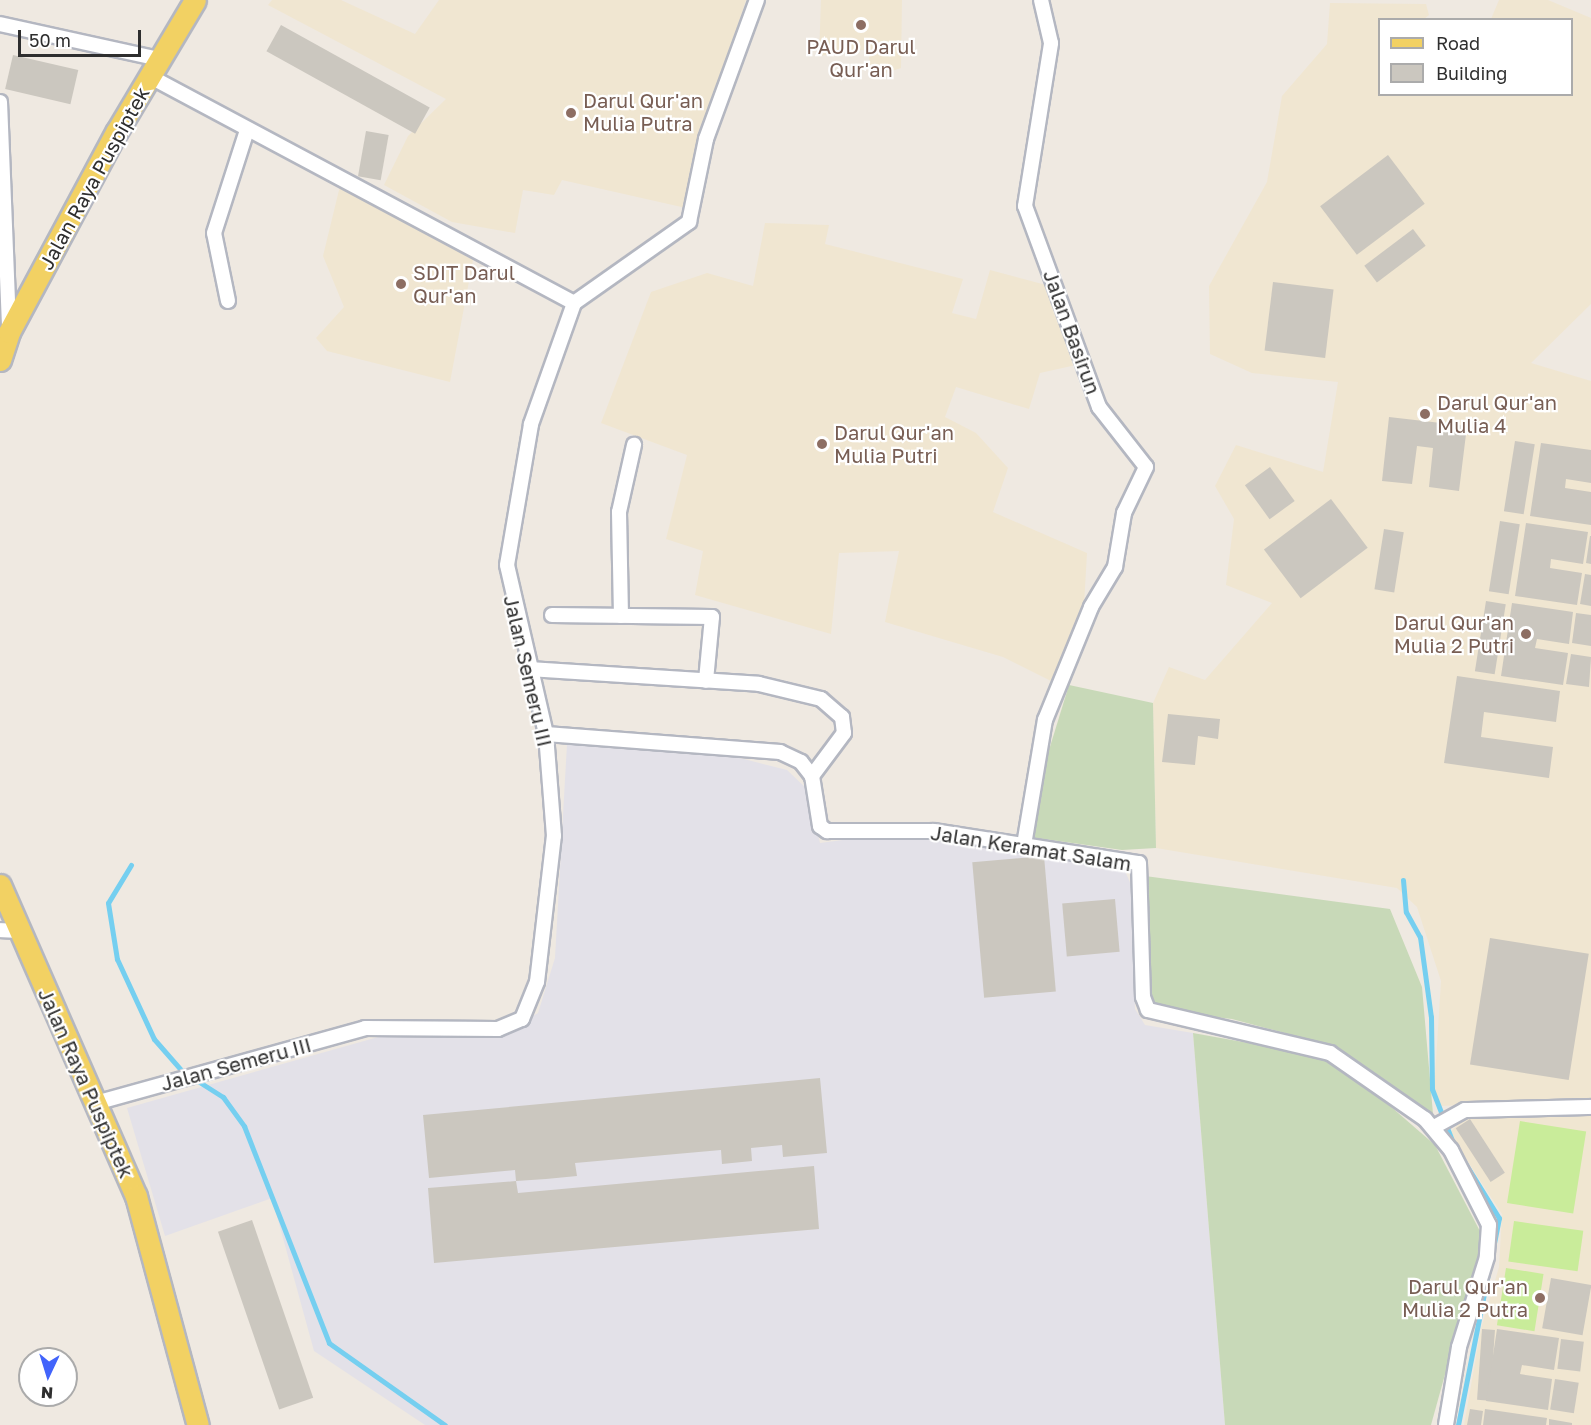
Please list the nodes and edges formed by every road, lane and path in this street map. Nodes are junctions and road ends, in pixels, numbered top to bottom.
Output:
1 (195, 0) edge
2 (757, 0) edge
3 (1041, 0) edge
4 (0, 24) edge
5 (154, 67) junction
6 (0, 102) edge
7 (248, 130) junction
8 (2, 194) edge
9 (228, 301) dead end
10 (574, 303) junction
11 (9, 332) junction
12 (0, 360) edge
13 (634, 445) dead end
14 (552, 615) dead end
15 (621, 616) junction
16 (529, 669) junction
17 (706, 681) junction
18 (546, 734) junction
19 (812, 776) junction
20 (1024, 845) junction
21 (0, 885) edge
22 (8, 931) edge
23 (99, 1102) junction
24 (1591, 1107) edge
25 (1440, 1123) junction
26 (198, 1425) edge
27 (1446, 1425) edge

1 - 5 main road, Jalan Raya Puspiptek
2 - 10 street
3 - 20 street, Jalan Basirun
4 - 5 street
5 - 7 street
5 - 11 main road, Jalan Raya Puspiptek
6 - 8 street
7 - 9 street
7 - 10 street
8 - 11 street
10 - 16 street, Jalan Semeru III
11 - 12 main road, Jalan Raya Puspiptek
13 - 15 street
14 - 15 street
15 - 17 street
16 - 17 street
16 - 18 street, Jalan Semeru III
17 - 19 street
18 - 19 street
18 - 23 street, Jalan Semeru III
19 - 20 street, Jalan Keramat Salam
20 - 25 street, Jalan Keramat Salam
21 - 22 main road, Jalan Raya Puspiptek
22 - 23 main road, Jalan Raya Puspiptek
23 - 26 main road, Jalan Raya Puspiptek
24 - 25 street
25 - 27 street

